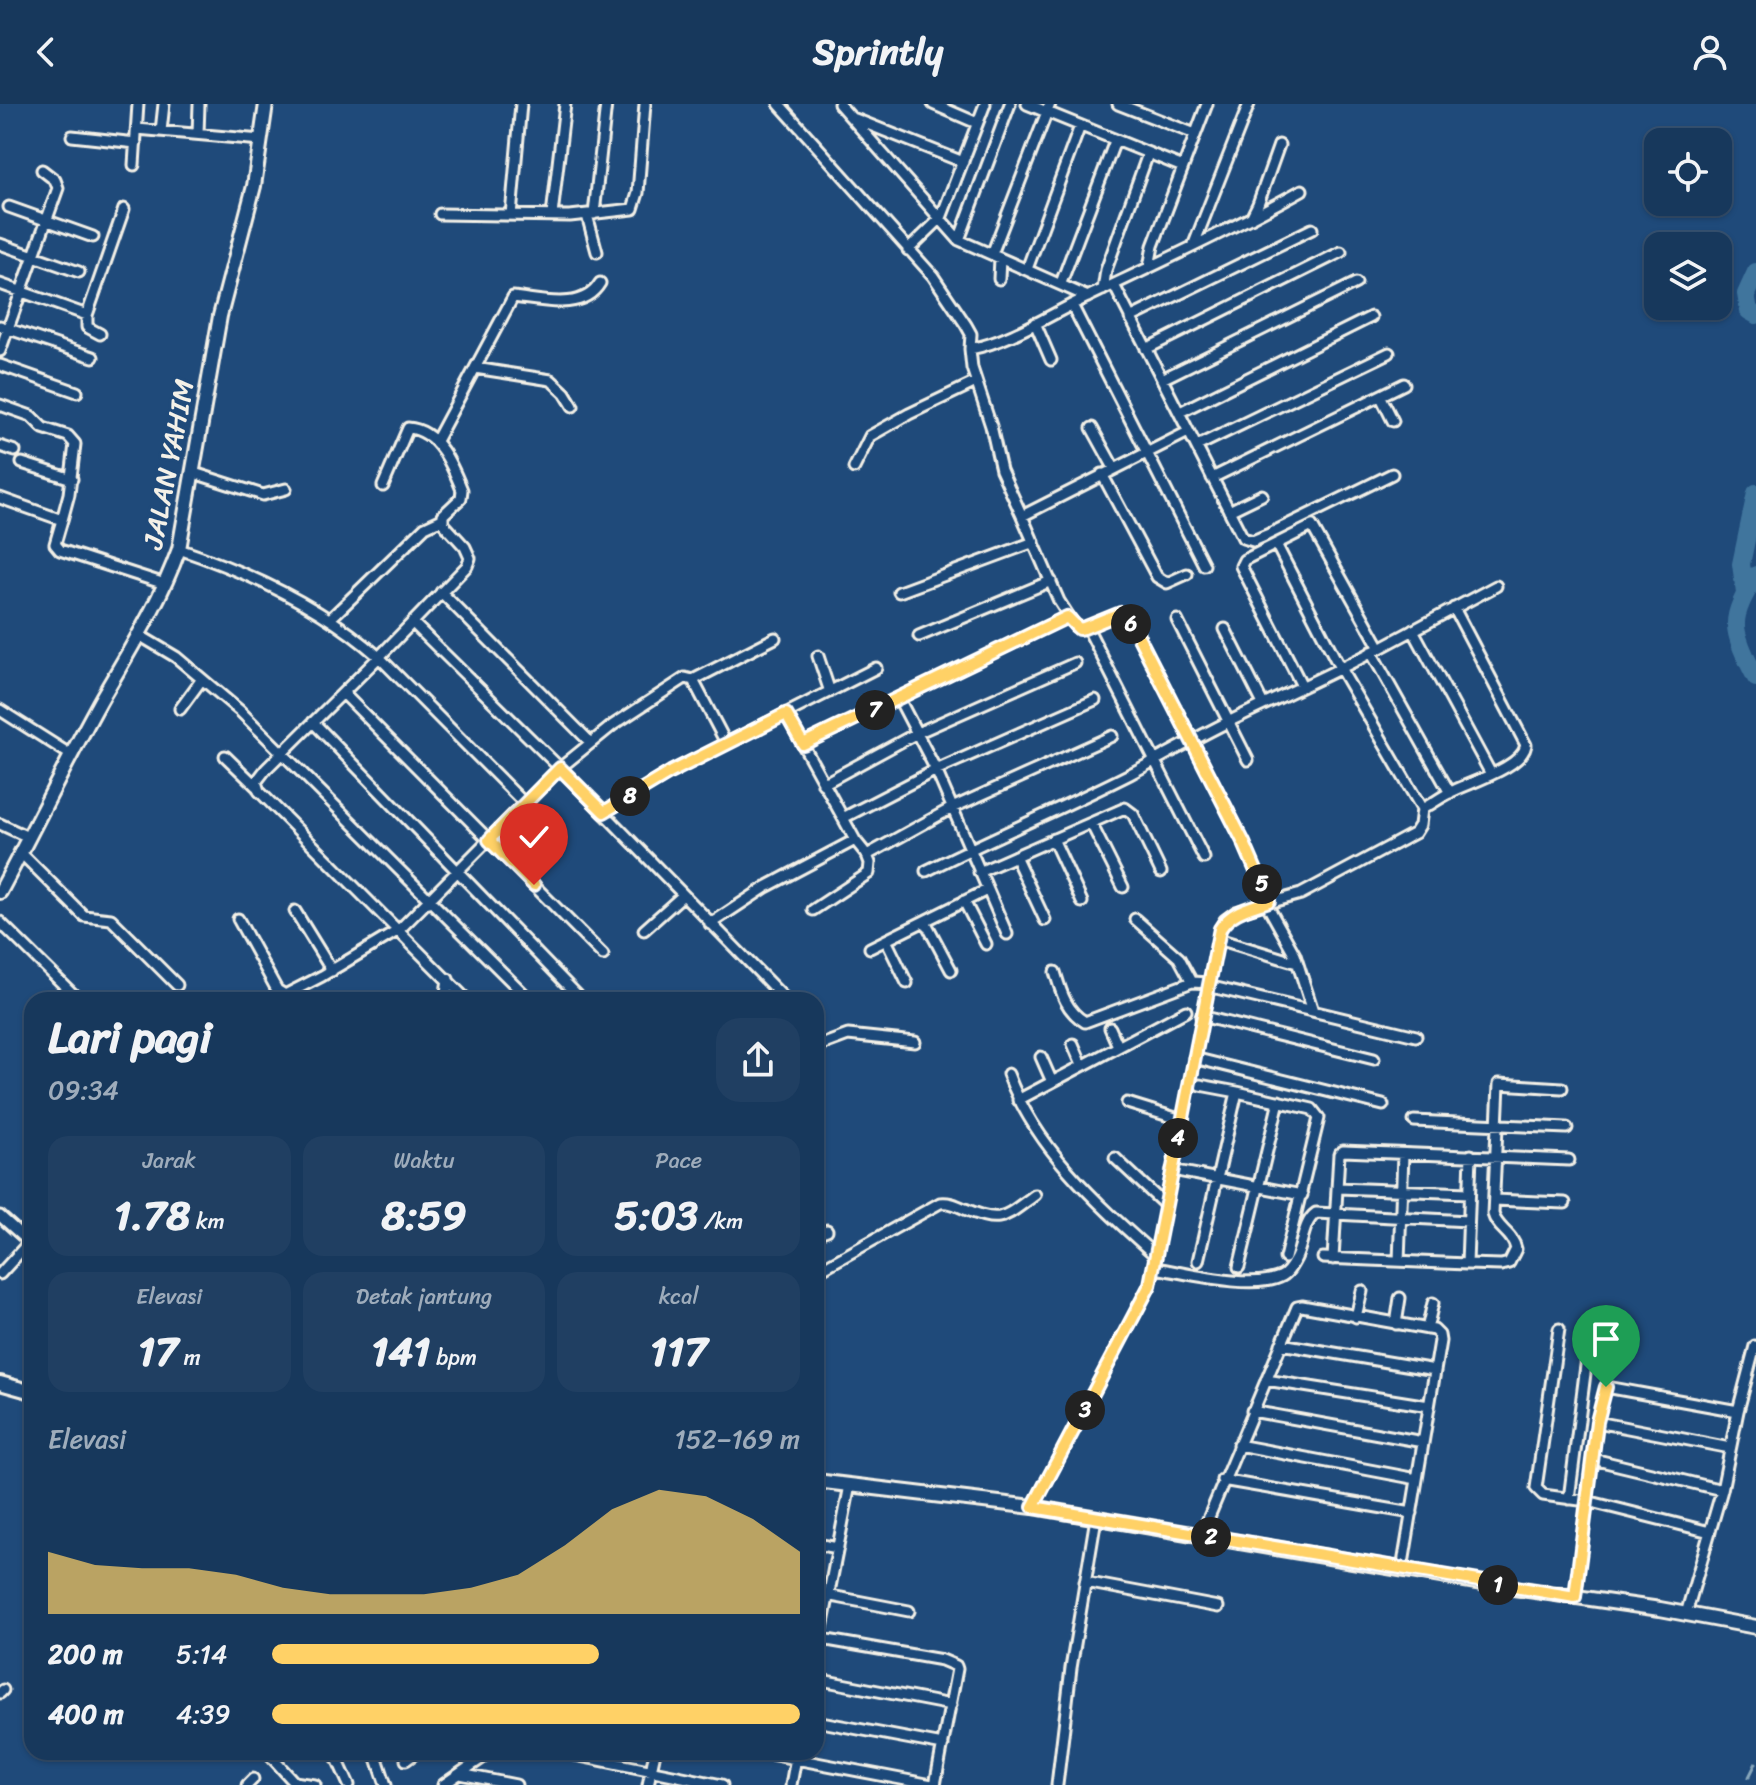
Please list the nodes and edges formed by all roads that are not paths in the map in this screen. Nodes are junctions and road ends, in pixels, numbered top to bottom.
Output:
1 (138, 104) edge
2 (164, 104) edge
3 (199, 104) edge
4 (266, 104) edge
5 (521, 104) edge
6 (565, 104) edge
7 (606, 104) edge
8 (645, 104) edge
9 (779, 104) edge
10 (839, 104) edge
11 (933, 104) edge
12 (985, 104) edge
13 (1010, 104) edge
14 (1027, 104) edge
15 (1118, 104) edge
16 (1207, 104) edge
17 (1249, 104) edge
18 (1049, 108) edge
19 (852, 117) junction
20 (977, 123) junction
21 (1080, 126) junction
22 (137, 129) junction
23 (161, 131) junction
24 (198, 134) junction
25 (1195, 134) junction
26 (72, 136) dead end
27 (261, 140) junction
28 (1115, 141) junction
29 (136, 143) junction
30 (1279, 145) dead end
31 (1148, 154) junction
32 (963, 162) junction
33 (134, 165) dead end
34 (1183, 167) junction
35 (42, 170) dead end
36 (1302, 190) dead end
37 (9, 207) dead end
38 (124, 209) dead end
39 (440, 214) dead end
40 (591, 214) junction
41 (511, 215) junction
42 (552, 215) junction
43 (941, 218) junction
44 (1251, 218) junction
45 (47, 220) junction
46 (1312, 229) dead end
47 (93, 237) dead end
48 (959, 240) junction
49 (0, 244) edge
50 (1194, 244) junction
51 (908, 250) junction
52 (597, 252) dead end
53 (1341, 252) dead end
54 (35, 256) junction
55 (996, 256) junction
56 (1149, 267) junction
57 (1027, 269) junction
58 (79, 272) dead end
59 (999, 279) dead end
60 (600, 283) dead end
61 (1061, 283) junction
62 (1356, 283) dead end
63 (0, 284) edge
64 (1114, 285) junction
65 (1103, 290) junction
66 (20, 291) junction
67 (1088, 297) junction
68 (1072, 305) junction
69 (87, 315) junction
70 (1371, 317) dead end
71 (1130, 318) junction
72 (1035, 323) junction
73 (4, 327) edge
74 (100, 334) dead end
75 (970, 349) junction
76 (1146, 349) junction
77 (0, 351) edge
78 (1389, 353) dead end
79 (93, 357) dead end
80 (1051, 360) dead end
81 (0, 365) edge
82 (475, 368) junction
83 (1162, 379) junction
84 (976, 382) junction
85 (1404, 384) dead end
86 (77, 392) dead end
87 (1381, 397) junction
88 (0, 405) edge
89 (573, 406) dead end
90 (1180, 412) junction
91 (1393, 421) dead end
92 (1092, 428) dead end
93 (1188, 432) junction
94 (436, 441) junction
95 (0, 446) edge
96 (1197, 446) junction
97 (15, 451) dead end
98 (1147, 452) junction
99 (22, 463) dead end
100 (854, 468) dead end
101 (1114, 468) junction
102 (194, 473) junction
103 (1102, 474) junction
104 (1392, 474) dead end
105 (1212, 478) junction
106 (72, 479) junction
107 (383, 486) dead end
108 (286, 489) dead end
109 (1262, 495) dead end
110 (0, 498) edge
111 (1229, 511) junction
112 (1022, 516) junction
113 (442, 519) junction
114 (62, 520) junction
115 (1034, 542) junction
116 (1276, 544) junction
117 (179, 549) junction
118 (1204, 565) dead end
119 (1187, 574) dead end
120 (1051, 581) junction
121 (165, 584) junction
122 (1496, 586) dead end
123 (441, 592) junction
124 (899, 592) dead end
125 (1454, 608) junction
126 (1067, 617) junction
127 (331, 618) junction
128 (1177, 620) dead end
129 (413, 623) junction
130 (1087, 627) junction
131 (1225, 629) dead end
132 (1413, 630) junction
133 (139, 635) junction
134 (919, 636) dead end
135 (775, 638) dead end
136 (1375, 650) junction
137 (818, 656) dead end
138 (379, 657) junction
139 (1075, 663) dead end
140 (876, 668) dead end
141 (1340, 668) junction
142 (202, 679) junction
143 (693, 680) junction
144 (1302, 686) junction
145 (830, 692) junction
146 (343, 693) junction
147 (899, 699) junction
148 (1095, 700) dead end
149 (1263, 704) junction
150 (180, 709) dead end
151 (0, 710) edge
152 (786, 714) junction
153 (1229, 721) junction
154 (313, 722) junction
155 (917, 733) junction
156 (1112, 736) dead end
157 (1190, 740) junction
158 (590, 742) junction
159 (726, 743) junction
160 (803, 744) junction
161 (282, 752) junction
162 (71, 755) junction
163 (225, 756) dead end
164 (1154, 760) junction
165 (1248, 760) dead end
166 (560, 768) junction
167 (936, 770) junction
168 (1491, 774) junction
169 (823, 784) junction
170 (256, 786) junction
171 (1450, 793) junction
172 (525, 804) junction
173 (952, 808) junction
174 (1422, 809) junction
175 (604, 812) junction
176 (843, 818) junction
177 (1091, 823) junction
178 (0, 824) edge
179 (28, 837) junction
180 (1053, 839) junction
181 (489, 840) junction
182 (855, 840) junction
183 (969, 850) junction
184 (21, 853) junction
185 (867, 855) junction
186 (1015, 856) junction
187 (1204, 858) dead end
188 (458, 870) junction
189 (926, 871) dead end
190 (979, 872) junction
191 (1161, 872) dead end
192 (1123, 887) dead end
193 (987, 890) junction
194 (0, 892) edge
195 (682, 896) junction
196 (429, 900) junction
197 (964, 901) junction
198 (1082, 902) dead end
199 (1267, 902) junction
200 (813, 910) dead end
201 (295, 911) dead end
202 (238, 919) dead end
203 (1135, 919) dead end
204 (1045, 920) dead end
205 (925, 921) junction
206 (0, 922) edge
207 (710, 924) junction
208 (399, 930) junction
209 (644, 930) dead end
210 (1007, 934) dead end
211 (1218, 939) junction
212 (886, 940) junction
213 (986, 944) dead end
214 (870, 948) dead end
215 (603, 955) dead end
216 (1297, 963) junction
217 (951, 970) dead end
218 (332, 971) junction
219 (1055, 972) dead end
220 (448, 979) junction
221 (1192, 982) junction
222 (907, 983) dead end
223 (1209, 984) junction
224 (177, 985) dead end
225 (71, 992) edge
226 (280, 992) edge
227 (291, 992) edge
228 (446, 992) edge
229 (460, 992) edge
230 (522, 992) edge
231 (574, 992) edge
232 (778, 992) edge
233 (1186, 1011) dead end
234 (1313, 1011) junction
235 (1201, 1016) junction
236 (1110, 1028) dead end
237 (1416, 1036) dead end
238 (915, 1042) dead end
239 (824, 1044) edge
240 (1073, 1044) dead end
241 (1118, 1046) junction
242 (1041, 1057) dead end
243 (1194, 1058) junction
244 (1374, 1059) dead end
245 (1082, 1065) junction
246 (1008, 1074) dead end
247 (1052, 1082) junction
248 (1200, 1085) dead end
249 (1562, 1088) dead end
250 (1237, 1092) junction
251 (1018, 1100) junction
252 (1279, 1101) junction
253 (1127, 1103) dead end
254 (1383, 1105) dead end
255 (1182, 1120) junction
256 (1414, 1121) dead end
257 (1497, 1124) junction
258 (1567, 1128) dead end
259 (1403, 1154) junction
260 (1471, 1155) junction
261 (1495, 1156) junction
262 (1115, 1158) dead end
263 (1569, 1160) dead end
264 (1172, 1170) junction
265 (1217, 1178) junction
266 (1258, 1187) junction
267 (1338, 1188) junction
268 (1400, 1191) junction
269 (1469, 1193) junction
270 (1035, 1195) dead end
271 (1302, 1195) junction
272 (1494, 1200) junction
273 (1565, 1203) dead end
274 (1164, 1204) junction
275 (1337, 1214) junction
276 (0, 1216) edge
277 (1400, 1218) junction
278 (1468, 1221) junction
279 (827, 1230) dead end
280 (824, 1231) edge
281 (24, 1236) edge
282 (24, 1248) edge
283 (1156, 1256) junction
284 (1285, 1258) dead end
285 (1198, 1261) dead end
286 (1399, 1261) junction
287 (1467, 1264) junction
288 (1239, 1267) dead end
289 (824, 1268) edge
290 (1155, 1268) junction
291 (0, 1274) edge
292 (1362, 1291) dead end
293 (1400, 1298) dead end
294 (1433, 1303) dead end
295 (1356, 1317) junction
296 (1396, 1324) junction
297 (1427, 1329) junction
298 (1559, 1329) dead end
299 (1590, 1334) dead end
300 (1281, 1344) junction
301 (1755, 1346) edge
302 (1435, 1370) junction
303 (1266, 1380) junction
304 (0, 1383) edge
305 (24, 1390) edge
306 (1429, 1406) junction
307 (1252, 1411) junction
308 (1738, 1411) junction
309 (1597, 1422) junction
310 (1423, 1442) junction
311 (1238, 1445) junction
312 (1730, 1448) junction
313 (1593, 1459) junction
314 (1417, 1479) junction
315 (1222, 1480) junction
316 (824, 1482) edge
317 (850, 1485) junction
318 (1722, 1490) junction
319 (1569, 1499) junction
320 (1587, 1501) junction
321 (1033, 1507) junction
322 (1412, 1513) junction
323 (1096, 1518) junction
324 (1710, 1532) junction
325 (1201, 1536) junction
326 (824, 1545) edge
327 (838, 1548) junction
328 (1402, 1570) junction
329 (1085, 1582) junction
330 (824, 1595) edge
331 (828, 1596) junction
332 (1575, 1597) junction
333 (1218, 1607) dead end
334 (909, 1611) dead end
335 (824, 1613) edge
336 (1686, 1614) junction
337 (1756, 1627) edge
338 (824, 1639) edge
339 (824, 1681) edge
340 (951, 1705) junction
341 (824, 1723) edge
342 (943, 1745) junction
343 (274, 1760) edge
344 (338, 1760) edge
345 (378, 1760) edge
346 (483, 1760) edge
347 (598, 1760) edge
348 (653, 1760) edge
349 (796, 1760) edge
350 (816, 1760) edge
351 (651, 1771) junction
352 (464, 1778) edge
353 (510, 1784) edge
354 (315, 1785) edge
355 (349, 1785) edge
356 (386, 1785) edge
357 (443, 1785) edge
358 (648, 1785) edge
359 (722, 1785) edge
360 (791, 1785) edge
361 (933, 1785) edge
362 (1057, 1785) edge

1 - 22 street
2 - 23 street
3 - 24 street
4 - 27 street, JALAN YAHIM
5 - 41 street
6 - 42 street
7 - 40 street
8 - 40 street
9 - 51 street
10 - 19 street
11 - 20 street
12 - 20 street
13 - 48 street
14 - 18 street
15 - 25 street
16 - 25 street
17 - 50 street
18 - 21 street
18 - 55 street
19 - 32 street
19 - 43 street
20 - 32 street
21 - 28 street
21 - 57 street
22 - 23 street
22 - 29 street
23 - 24 street
24 - 27 street
25 - 34 street
26 - 29 street
27 - 102 street, JALAN YAHIM
28 - 31 street
28 - 61 street
29 - 33 street
30 - 44 street
31 - 34 street
31 - 65 street
32 - 43 street
34 - 56 street
35 - 45 street
36 - 44 street
37 - 45 street
38 - 69 street
39 - 41 street
40 - 42 street
40 - 52 street
41 - 42 street
43 - 48 street
43 - 51 street
44 - 50 street
45 - 47 street
45 - 54 street
46 - 71 street
48 - 55 street
49 - 54 street
50 - 56 street
51 - 75 street
53 - 76 street
54 - 58 street
54 - 66 street
55 - 57 street
55 - 59 street
56 - 64 street
57 - 61 street
60 - 82 street
61 - 67 street
62 - 83 street
63 - 66 street
64 - 65 street
64 - 71 street
65 - 67 street
66 - 69 street
66 - 73 street
67 - 68 street
68 - 72 street
68 - 98 street
69 - 74 street
70 - 90 street
71 - 76 street
72 - 75 street
72 - 80 street
73 - 77 street
73 - 79 street
75 - 84 street
76 - 83 street
78 - 96 street
81 - 86 street
82 - 89 street
82 - 94 street
83 - 90 street
84 - 100 street
84 - 112 street
85 - 87 street
87 - 91 street
87 - 105 street
88 - 106 street
90 - 93 street
92 - 101 street
93 - 96 street
93 - 98 street
94 - 107 street
94 - 113 street
95 - 97 street
96 - 105 street
98 - 101 street
98 - 118 street
99 - 106 street
101 - 103 street
102 - 108 street
102 - 117 street, JALAN YAHIM
103 - 112 street
103 - 119 street
104 - 111 street
105 - 111 street
106 - 114 street
109 - 111 street
110 - 114 street
112 - 115 street
113 - 123 street
113 - 127 street
114 - 121 street
115 - 120 street
115 - 124 street
116 - 136 street
116 - 141 street
116 - 144 street
117 - 121 street, JALAN YAHIM
117 - 127 street
120 - 126 street
120 - 134 street
121 - 133 street, JALAN YAHIM
122 - 125 street
123 - 129 street
123 - 158 street
125 - 132 street
125 - 168 street
126 - 130 street
126 - 147 street
127 - 138 street
128 - 153 street
129 - 138 street
129 - 166 street
130 - 157 street
130 - 164 street
131 - 149 street
132 - 136 street
132 - 168 street
133 - 142 street
133 - 162 street, JALAN YAHIM
135 - 143 street
136 - 141 street
136 - 171 street
137 - 145 street
138 - 146 street
138 - 172 street
139 - 155 street
140 - 145 street
141 - 144 street
141 - 174 street
142 - 150 street
142 - 161 street
143 - 158 street
143 - 159 street
144 - 149 street
145 - 152 street
146 - 154 street
146 - 181 street
147 - 155 street
147 - 160 street
148 - 167 street
149 - 153 street
151 - 162 street
152 - 159 street
152 - 160 street
153 - 157 street
153 - 165 street
154 - 161 street
154 - 188 street
155 - 167 street
155 - 169 street
156 - 173 street
157 - 164 street
157 - 199 street
158 - 166 street
159 - 175 street
160 - 169 street
161 - 170 street
161 - 196 street
162 - 179 street, JALAN YAHIM
163 - 170 street
164 - 183 street
164 - 187 street
166 - 172 street
166 - 175 street
167 - 173 street
167 - 176 street
168 - 171 street
169 - 176 street
170 - 208 street
171 - 174 street
172 - 181 street
173 - 183 street
173 - 185 street
174 - 199 street
175 - 195 street
176 - 182 street
177 - 180 street
177 - 191 street
177 - 192 street
178 - 179 street
179 - 184 street, JALAN YAHIM
180 - 186 street
180 - 198 street
181 - 188 street
181 - 215 street
182 - 185 street
182 - 207 street
183 - 189 street
183 - 190 street
184 - 194 street, JALAN YAHIM
184 - 224 street
185 - 200 street
186 - 190 street
186 - 204 street
188 - 196 street
188 - 231 street
190 - 193 street
193 - 197 street
193 - 210 street
195 - 207 street
195 - 209 street
196 - 208 street
196 - 230 street
197 - 205 street
197 - 213 street
199 - 211 street
199 - 216 street
201 - 218 street
202 - 226 street
203 - 221 street
205 - 212 street
205 - 217 street
206 - 225 street
207 - 232 street
208 - 218 street
208 - 220 street
211 - 216 street
211 - 223 street
212 - 214 street
212 - 222 street
216 - 234 street
218 - 227 street
219 - 221 street
220 - 228 street
220 - 229 street
221 - 223 street
223 - 234 street
223 - 235 street
233 - 241 street
234 - 237 street
235 - 243 street
235 - 244 street
236 - 241 street
238 - 239 street
240 - 245 street
241 - 245 street
242 - 247 street
243 - 254 street
243 - 255 street
245 - 247 street
246 - 251 street
247 - 251 street
248 - 250 street
249 - 257 street
250 - 252 street
250 - 265 street
251 - 283 street
252 - 266 street
252 - 271 street
253 - 255 street
255 - 264 street
256 - 257 street
257 - 258 street
257 - 261 street
259 - 260 street
259 - 267 street
259 - 268 street
260 - 261 street
260 - 269 street
261 - 263 street
261 - 272 street
262 - 274 street
264 - 265 street
264 - 274 street
265 - 266 street
265 - 285 street
266 - 271 street
266 - 288 street
267 - 268 street
267 - 275 street
268 - 269 street
268 - 277 street
269 - 278 street
270 - 289 street
271 - 284 street
272 - 273 street
272 - 287 street
274 - 283 street
275 - 277 street
275 - 286 street
275 - 290 street
276 - 281 street
277 - 278 street
277 - 286 street
278 - 287 street
279 - 280 street
282 - 291 street
283 - 290 street
286 - 287 street
290 - 321 street
292 - 295 street
293 - 296 street
294 - 297 street
295 - 296 street
295 - 300 street
296 - 297 street
297 - 302 street
298 - 319 street
299 - 319 street
300 - 302 street
300 - 303 street
301 - 308 street
302 - 306 street
303 - 306 street
303 - 307 street
304 - 305 street
306 - 310 street
307 - 310 street
307 - 311 street
308 - 309 street
308 - 312 street
309 - 312 street
309 - 313 street
310 - 314 street
311 - 314 street
311 - 315 street
312 - 318 street
313 - 318 street
313 - 320 street
314 - 322 street
315 - 322 street
315 - 325 street
316 - 317 street
317 - 321 street
317 - 327 street
318 - 324 street
319 - 320 street
320 - 324 street
320 - 332 street
321 - 323 street
322 - 328 street
323 - 325 street
323 - 329 street
324 - 336 street
325 - 328 street
326 - 327 street
327 - 331 street
328 - 332 street
329 - 333 street
329 - 362 street
330 - 331 street
331 - 334 street
331 - 335 street
332 - 336 street
336 - 337 street
338 - 340 street
339 - 340 street
340 - 342 street
341 - 342 street
342 - 361 street
343 - 354 street
344 - 355 street
345 - 356 street
346 - 352 street
347 - 351 street
348 - 351 street
349 - 360 street
350 - 361 street
351 - 358 street
351 - 359 street
352 - 353 street
352 - 357 street

